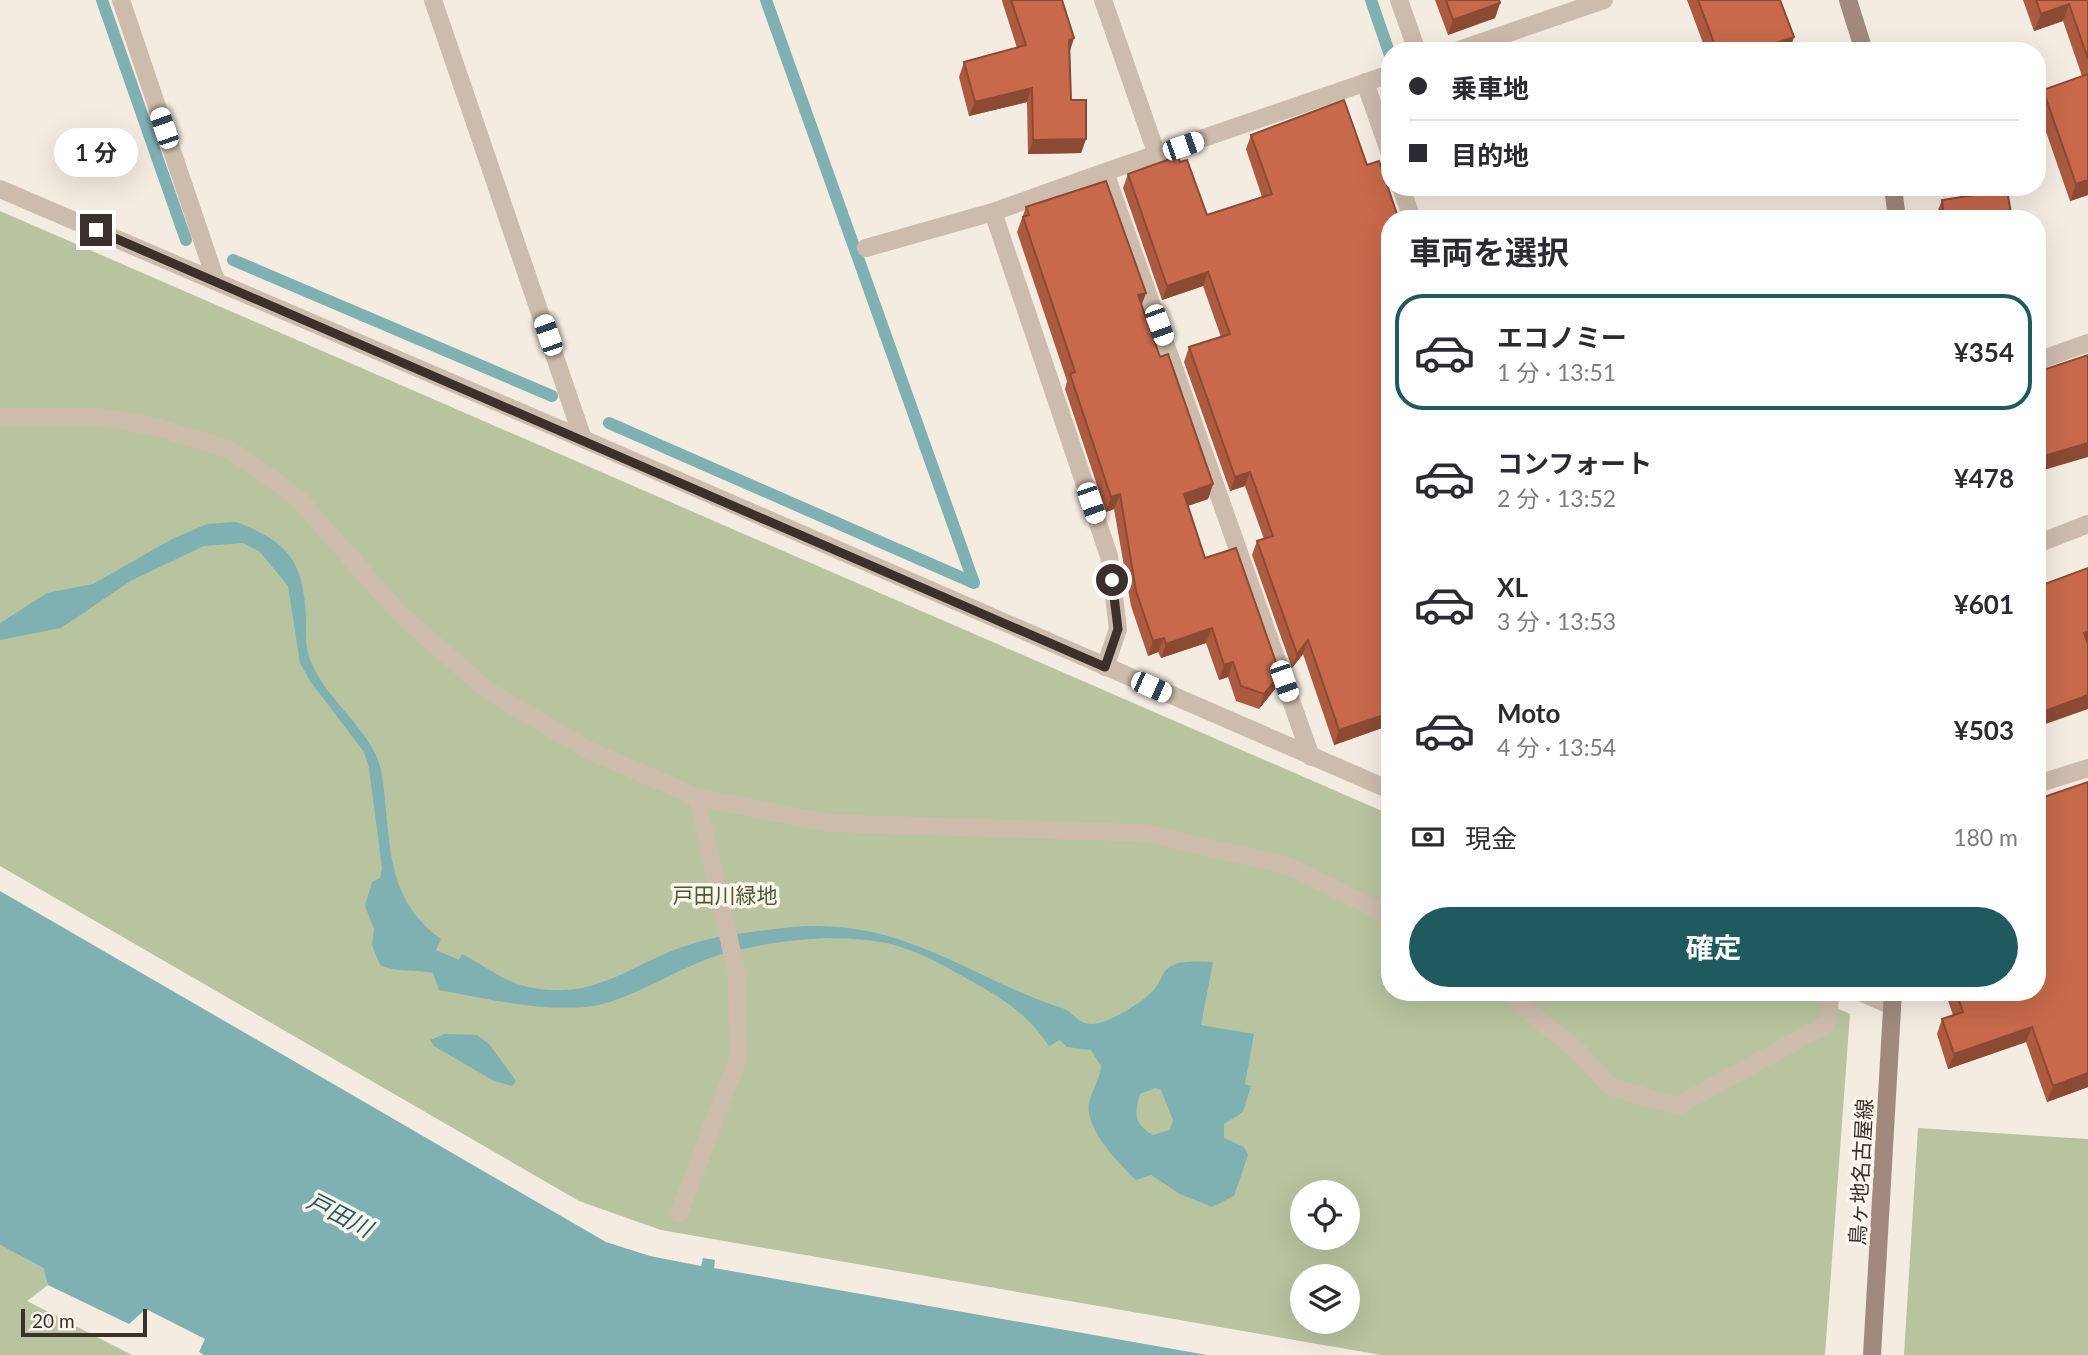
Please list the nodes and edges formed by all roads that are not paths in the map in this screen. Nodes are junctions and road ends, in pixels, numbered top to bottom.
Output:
1 (121, 0) edge
2 (433, 0) edge
3 (1103, 0) edge
4 (1399, 0) edge
5 (1604, 0) edge
6 (1848, 0) edge
7 (1414, 42) edge
8 (1483, 42) edge
9 (1861, 42) edge
10 (1381, 77) edge
11 (1365, 82) junction
12 (1381, 128) edge
13 (1157, 155) junction
14 (1105, 172) junction
15 (0, 189) edge
16 (993, 212) junction
17 (866, 248) dead end
18 (216, 281) junction
19 (2088, 343) edge
20 (2046, 358) edge
21 (0, 417) edge
22 (583, 439) junction
23 (2088, 524) edge
24 (2046, 540) edge
25 (1105, 667) junction
26 (1311, 757) junction
27 (2088, 768) edge
28 (2046, 781) edge
29 (1381, 786) edge
30 (697, 797) junction
31 (1381, 912) edge
32 (1516, 1001) edge
33 (1830, 1001) edge
34 (1893, 1001) edge
35 (679, 1214) dead end
36 (1871, 1355) edge

1 - 18 street
2 - 22 street
3 - 13 street
4 - 7 street
5 - 8 street
6 - 9 main road
10 - 11 street
11 - 12 street
11 - 13 street
13 - 14 street
14 - 16 street
14 - 26 street
15 - 18 street
16 - 17 street
16 - 25 street
18 - 22 street
19 - 20 street
21 - 30 street
22 - 25 street
23 - 24 street
25 - 26 street
26 - 29 street
27 - 28 street
30 - 31 street
30 - 35 street
32 - 33 street
34 - 36 main road, 鳥ヶ地名古屋線

